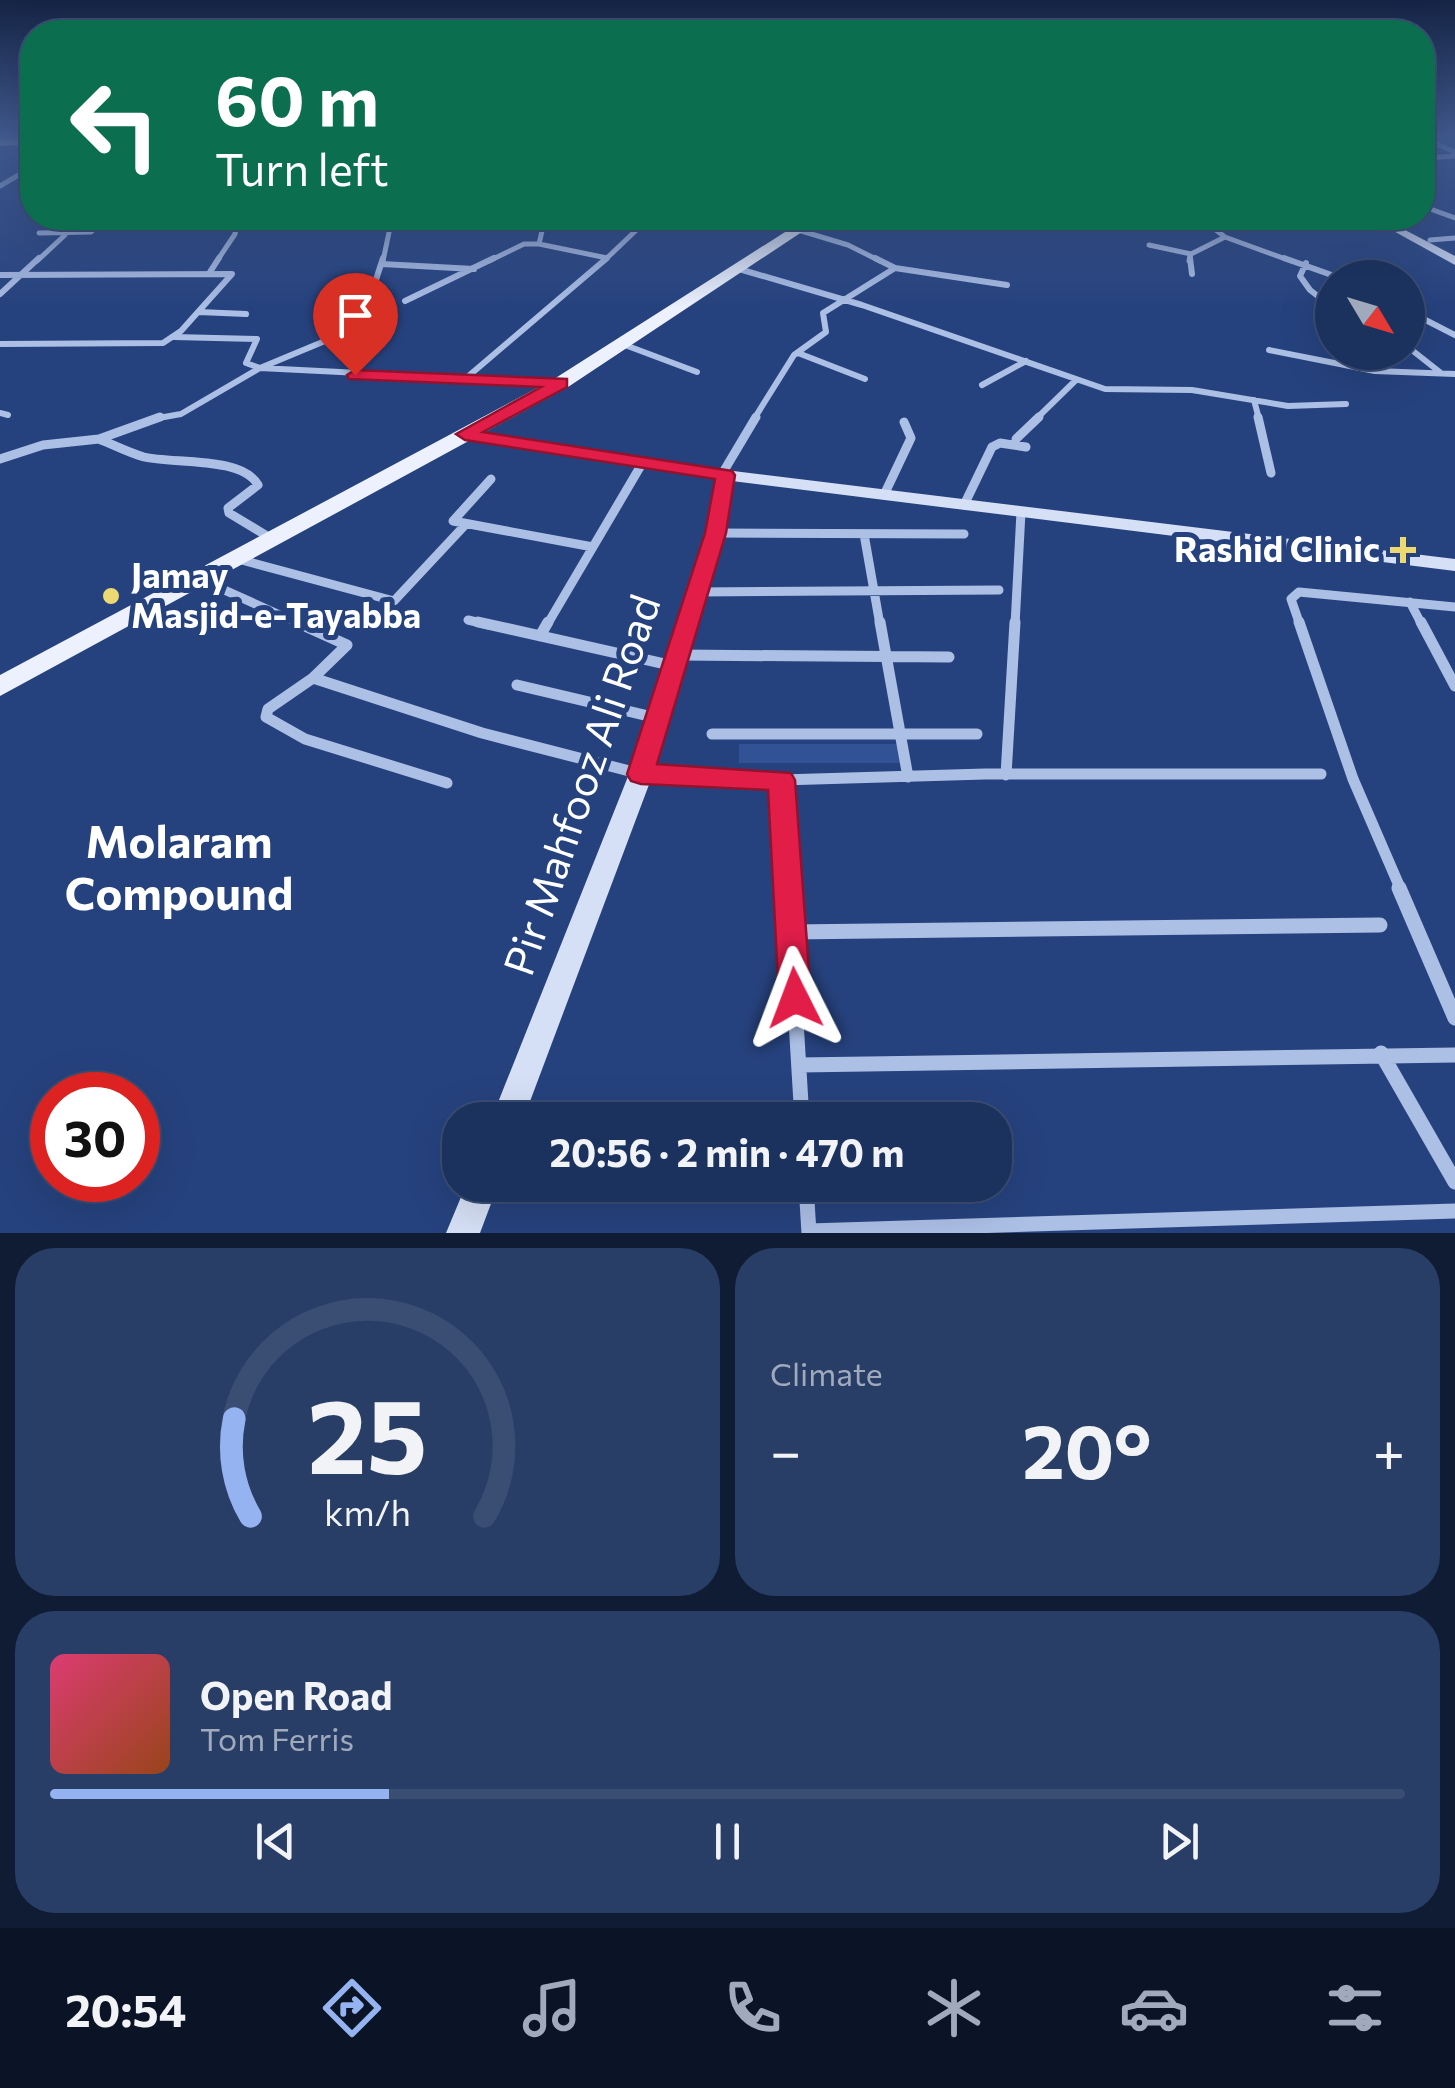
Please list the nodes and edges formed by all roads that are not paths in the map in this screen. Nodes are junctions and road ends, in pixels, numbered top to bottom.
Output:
1 (93, 230) edge
2 (235, 230) edge
3 (389, 230) edge
4 (543, 230) edge
5 (636, 230) edge
6 (795, 230) edge
7 (821, 230) edge
8 (1216, 230) edge
9 (1397, 230) edge
10 (1411, 230) edge
11 (39, 232) dead end
12 (65, 235) dead end
13 (1225, 237) junction
14 (1455, 238) edge
15 (1430, 240) junction
16 (540, 244) junction
17 (1150, 245) dead end
18 (1191, 254) junction
19 (1455, 254) edge
20 (607, 258) junction
21 (1455, 262) edge
22 (1306, 263) junction
23 (382, 264) junction
24 (1315, 267) edge
25 (894, 268) junction
26 (474, 269) junction
27 (739, 269) junction
28 (210, 272) junction
29 (1192, 274) dead end
30 (0, 275) edge
31 (22, 276) junction
32 (1007, 285) dead end
33 (0, 294) edge
34 (1315, 294) edge
35 (845, 300) junction
36 (405, 301) dead end
37 (199, 312) junction
38 (246, 314) dead end
39 (1425, 319) edge
40 (1455, 335) edge
41 (173, 337) junction
42 (0, 344) edge
43 (625, 344) junction
44 (1270, 350) dead end
45 (798, 352) junction
46 (1425, 360) edge
47 (1026, 361) junction
48 (260, 368) junction
49 (697, 372) dead end
50 (1441, 373) junction
51 (1455, 374) edge
52 (866, 379) dead end
53 (464, 380) junction
54 (1076, 380) junction
55 (562, 383) junction
56 (982, 385) dead end
57 (1254, 400) junction
58 (1346, 404) dead end
59 (904, 422) dead end
60 (465, 434) junction
61 (1016, 438) dead end
62 (99, 439) junction
63 (1026, 447) dead end
64 (0, 459) edge
65 (643, 462) junction
66 (1271, 472) dead end
67 (724, 475) junction
68 (491, 479) dead end
69 (884, 495) junction
70 (964, 504) junction
71 (1021, 512) junction
72 (466, 524) junction
73 (715, 533) junction
74 (864, 534) junction
75 (964, 534) dead end
76 (272, 539) junction
77 (593, 548) junction
78 (238, 559) junction
79 (1455, 565) edge
80 (200, 579) junction
81 (999, 590) dead end
82 (875, 591) junction
83 (697, 592) junction
84 (1410, 602) junction
85 (1455, 606) edge
86 (468, 620) dead end
87 (540, 636) junction
88 (886, 656) junction
89 (949, 656) dead end
90 (676, 661) junction
91 (313, 678) junction
92 (517, 684) dead end
93 (1455, 686) edge
94 (0, 687) edge
95 (658, 718) junction
96 (712, 734) dead end
97 (977, 734) dead end
98 (900, 735) junction
99 (641, 774) junction
100 (1006, 774) junction
101 (1321, 774) dead end
102 (908, 777) junction
103 (781, 780) junction
104 (447, 783) dead end
105 (1380, 925) dead end
106 (791, 932) junction
107 (1455, 1018) edge
108 (1380, 1054) junction
109 (1455, 1055) edge
110 (799, 1065) junction
111 (514, 1102) edge
112 (801, 1102) edge
113 (1455, 1182) edge
114 (475, 1202) edge
115 (807, 1202) edge
116 (1455, 1212) edge
117 (809, 1232) edge
118 (463, 1233) edge

1 - 11 street
2 - 28 street
3 - 23 street
4 - 16 street
5 - 20 street
6 - 27 main road
7 - 25 street
8 - 13 street
9 - 21 street
10 - 15 street
12 - 31 street
13 - 18 street
13 - 22 street
14 - 15 street
15 - 19 street
16 - 20 street
16 - 26 street
17 - 18 street
18 - 29 street
20 - 53 street
22 - 24 street
22 - 34 street
23 - 26 street
23 - 48 street
25 - 32 street
25 - 35 street
26 - 36 street
27 - 35 street
27 - 43 main road
28 - 31 street
28 - 37 street
30 - 31 street
31 - 33 street
35 - 45 street
35 - 47 street
37 - 38 street
37 - 41 street
39 - 40 street
41 - 42 street
41 - 48 street
43 - 49 street
43 - 55 main road
44 - 50 street
45 - 52 street
45 - 67 street
46 - 50 street
47 - 54 street
47 - 56 street
48 - 53 street
48 - 62 street
50 - 51 street
53 - 55 street
54 - 57 street
54 - 61 street
55 - 60 main road
57 - 58 street
57 - 66 street
59 - 69 street
60 - 65 street
60 - 76 main road
62 - 64 street
62 - 76 street
63 - 70 street
65 - 67 street
65 - 77 street
67 - 69 street
67 - 73 street, Pir Mahfooz Ali Road
68 - 72 street
69 - 70 street
70 - 71 street
71 - 79 street
71 - 100 street
72 - 77 street
72 - 78 street
73 - 74 street
73 - 83 street, Pir Mahfooz Ali Road
74 - 75 street
74 - 82 street
76 - 78 main road
77 - 87 street
78 - 80 main road
80 - 91 street
80 - 94 main road
81 - 82 street
82 - 83 street
82 - 88 street
83 - 90 street, Pir Mahfooz Ali Road
84 - 85 street
84 - 93 street
84 - 107 street
86 - 87 street
87 - 90 street
88 - 89 street
88 - 90 street
88 - 98 street
90 - 95 street, Pir Mahfooz Ali Road
91 - 99 street
91 - 104 street
92 - 95 street
95 - 99 street, Pir Mahfooz Ali Road
96 - 98 street
97 - 98 street
98 - 102 street
99 - 103 street
99 - 111 street, Pir Mahfooz Ali Road
100 - 101 street
100 - 102 street
102 - 103 street
103 - 106 street
105 - 106 street
106 - 110 street
108 - 109 street
108 - 110 street
108 - 113 street
110 - 112 street
114 - 118 street
115 - 117 street
116 - 117 street

